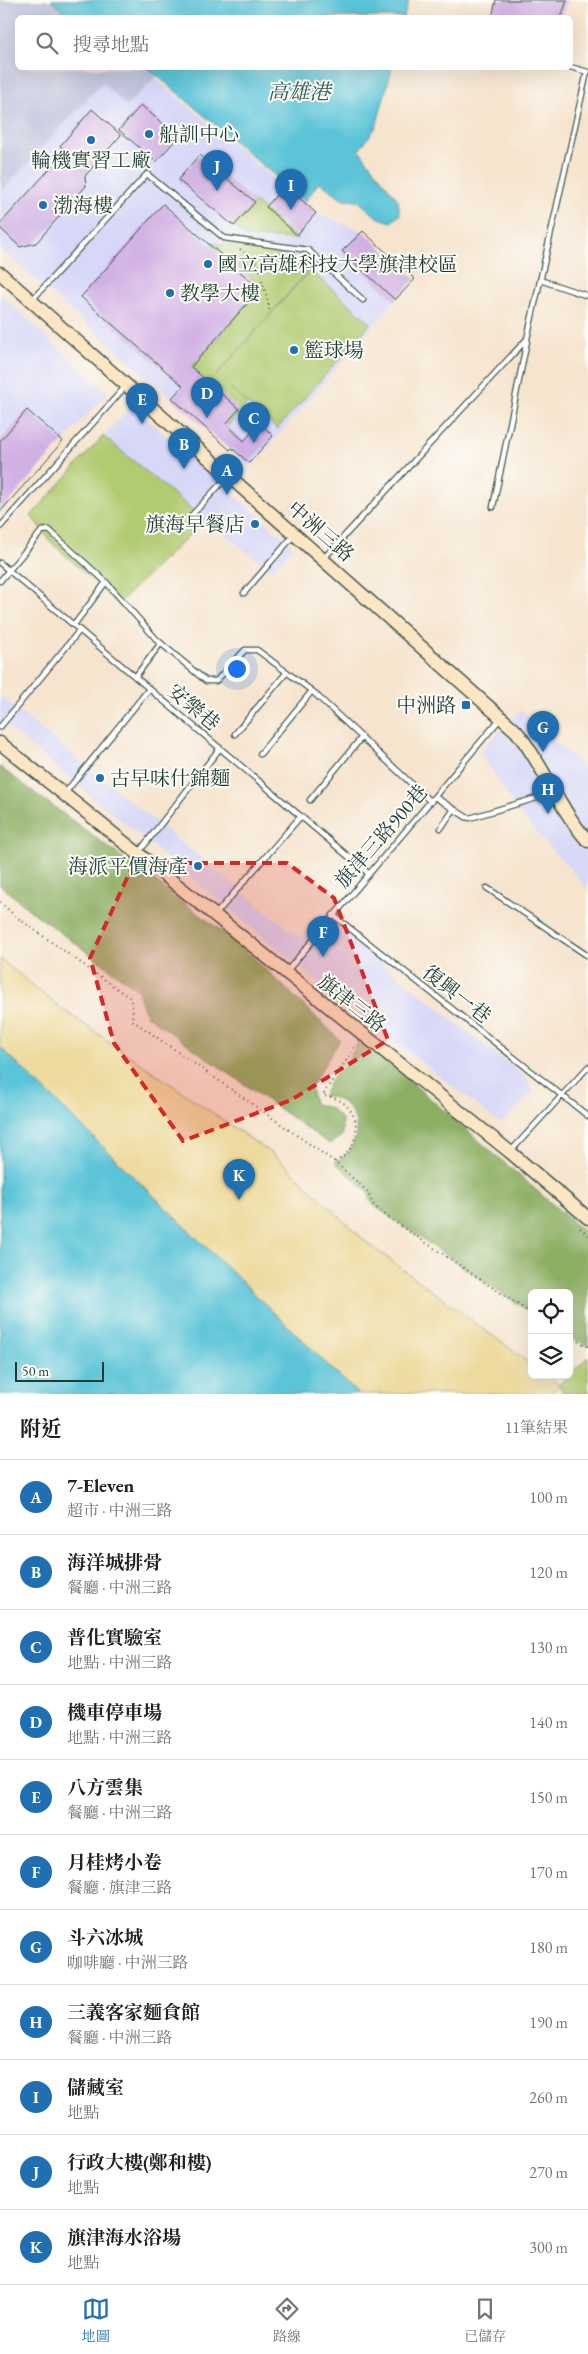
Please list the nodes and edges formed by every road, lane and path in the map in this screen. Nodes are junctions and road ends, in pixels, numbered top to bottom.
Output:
1 (573, 68) edge
2 (587, 72) edge
3 (224, 238) junction
4 (0, 273) edge
5 (540, 280) junction
6 (588, 296) edge
7 (363, 300) dead end
8 (31, 301) junction
9 (270, 313) dead end
10 (527, 340) junction
11 (126, 386) junction
12 (229, 475) junction
13 (492, 507) dead end
14 (191, 516) dead end
15 (0, 527) edge
16 (295, 534) junction
17 (324, 558) junction
18 (0, 564) edge
19 (8, 570) junction
20 (0, 581) edge
21 (106, 582) junction
22 (244, 593) dead end
23 (74, 626) junction
24 (80, 630) junction
25 (161, 643) junction
26 (287, 672) junction
27 (135, 677) junction
28 (149, 689) junction
29 (312, 691) junction
30 (500, 718) junction
31 (0, 727) edge
32 (235, 734) dead end
33 (362, 737) junction
34 (0, 743) edge
35 (220, 748) junction
36 (260, 754) dead end
37 (553, 793) junction
38 (64, 794) junction
39 (435, 797) junction
40 (310, 800) dead end
41 (431, 802) junction
42 (454, 809) junction
43 (300, 816) junction
44 (441, 828) dead end
45 (588, 841) edge
46 (138, 853) junction
47 (368, 872) junction
48 (487, 888) dead end
49 (0, 902) edge
50 (215, 915) junction
51 (333, 915) junction
52 (588, 956) edge
53 (285, 974) junction
54 (360, 1038) dead end
55 (588, 1067) edge
56 (563, 1096) junction
57 (588, 1116) edge
58 (510, 1152) junction
59 (335, 1162) junction
60 (588, 1218) edge
61 (528, 1311) edge
62 (573, 1339) edge
63 (588, 1346) edge

1 - 2 lane
2 - 5 lane
3 - 7 lane
3 - 8 lane
3 - 9 path
4 - 8 street, 中洲三路
5 - 6 lane
5 - 10 lane
8 - 11 street, 中洲三路
10 - 13 lane
10 - 17 lane
11 - 12 street, 中洲三路
11 - 15 lane
12 - 14 lane
12 - 16 street, 中洲三路
16 - 17 street, 中洲三路
16 - 22 lane
17 - 30 street, 中洲三路
18 - 19 lane, 安樂巷
19 - 20 lane
19 - 21 lane
19 - 23 lane, 安樂巷
21 - 23 lane
21 - 25 lane
23 - 24 lane, 安樂巷
24 - 27 lane, 安樂巷
24 - 31 lane
25 - 26 lane
25 - 27 lane
26 - 29 lane
26 - 32 lane
27 - 28 lane, 安樂巷
28 - 35 lane, 安樂巷
28 - 38 lane
29 - 33 lane
29 - 36 lane
30 - 37 street, 中洲三路
30 - 39 lane, 旗津三路900巷
33 - 40 lane
33 - 41 lane
34 - 38 street, 旗津三路
35 - 43 lane, 安樂巷
35 - 46 lane
37 - 42 lane
37 - 45 street, 中洲三路
38 - 46 street, 旗津三路
39 - 41 lane, 旗津三路900巷
39 - 42 lane
41 - 47 lane, 旗津三路900巷
42 - 44 lane
43 - 47 lane, 安樂巷
43 - 50 lane
46 - 50 street, 旗津三路
47 - 51 lane, 旗津三路900巷
48 - 52 lane
49 - 59 path
50 - 53 street, 旗津三路
51 - 53 lane, 旗津三路900巷
51 - 56 lane, 復興一巷
53 - 58 street, 旗津三路
54 - 59 path
55 - 56 lane
56 - 57 lane, 復興一巷
56 - 58 lane
58 - 60 street, 旗津三路
59 - 61 path
62 - 63 path

